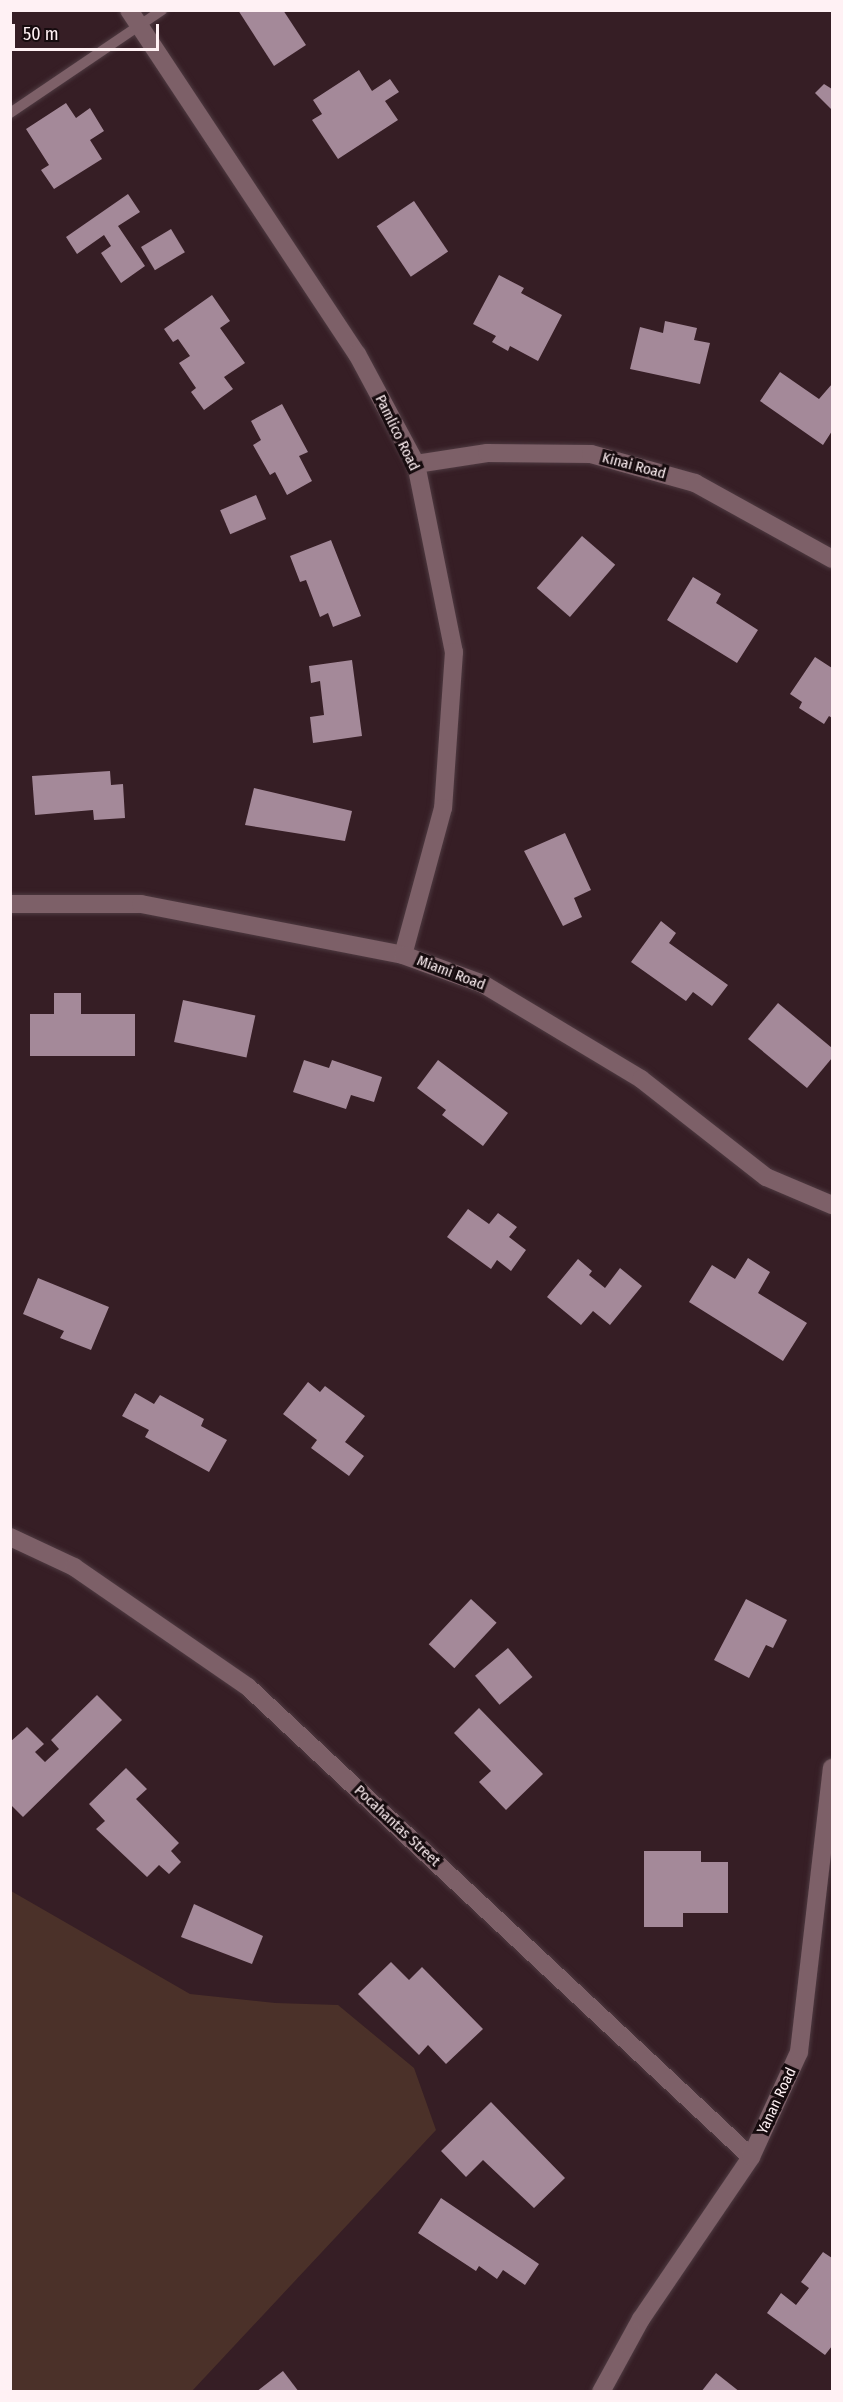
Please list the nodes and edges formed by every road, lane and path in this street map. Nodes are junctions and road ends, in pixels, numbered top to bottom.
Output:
1 (162, 10) edge
2 (134, 18) edge
3 (10, 112) edge
4 (416, 464) junction
5 (832, 559) edge
6 (10, 904) edge
7 (403, 955) junction
8 (832, 1205) edge
9 (10, 1538) edge
10 (832, 1768) edge
11 (751, 2157) junction
12 (601, 2391) edge

1 - 2 lane
2 - 3 lane
2 - 4 street, Pamlico Road
4 - 5 street, Kinai Road
4 - 7 street, Pamlico Road
6 - 7 street, Miami Road
7 - 8 street, Miami Road
9 - 11 street, Pocahantas Street
10 - 11 street, Yanan Road
11 - 12 street, Yanan Road

